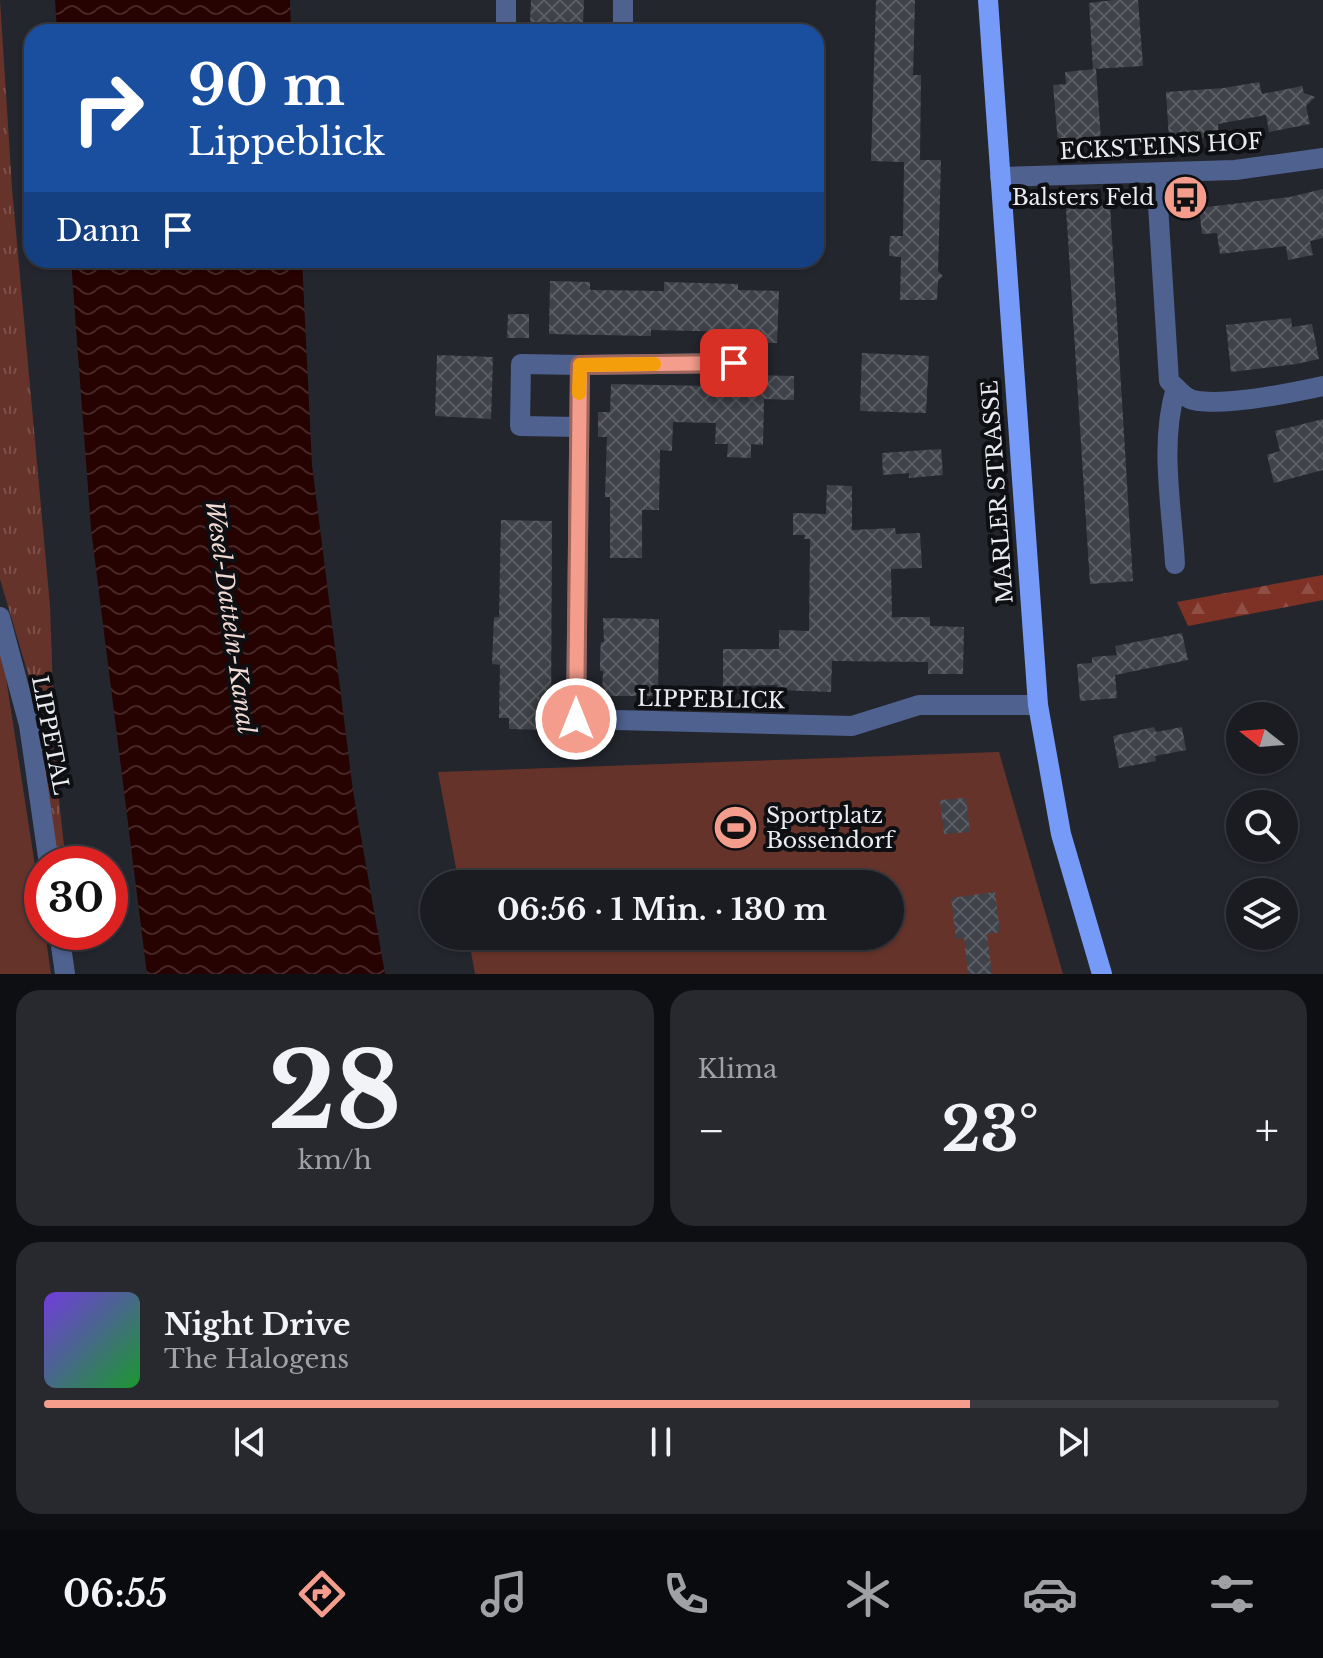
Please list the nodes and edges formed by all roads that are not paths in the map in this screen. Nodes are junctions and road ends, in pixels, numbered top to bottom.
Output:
1 (506, 0) edge
2 (623, 0) edge
3 (988, 0) edge
4 (506, 24) edge
5 (623, 24) edge
6 (1323, 158) edge
7 (1156, 173) junction
8 (1000, 177) junction
9 (734, 363) dead end
10 (580, 365) junction
11 (1323, 386) edge
12 (1176, 388) junction
13 (579, 427) junction
14 (1175, 564) dead end
15 (0, 617) edge
16 (1038, 705) junction
17 (46, 846) edge
18 (62, 950) edge
19 (65, 974) edge
20 (1102, 974) edge

1 - 4 street
2 - 5 street
3 - 8 main road, MARLER STRASSE
6 - 7 street, ECKSTEINS HOF
7 - 8 street, ECKSTEINS HOF
7 - 12 street
8 - 16 main road, MARLER STRASSE
9 - 10 street
10 - 13 street, LIPPEBLICK
10 - 13 street
11 - 12 street
12 - 14 street
13 - 16 street, LIPPEBLICK
15 - 17 street, LIPPETAL
16 - 20 main road, MARLER STRASSE
18 - 19 street

